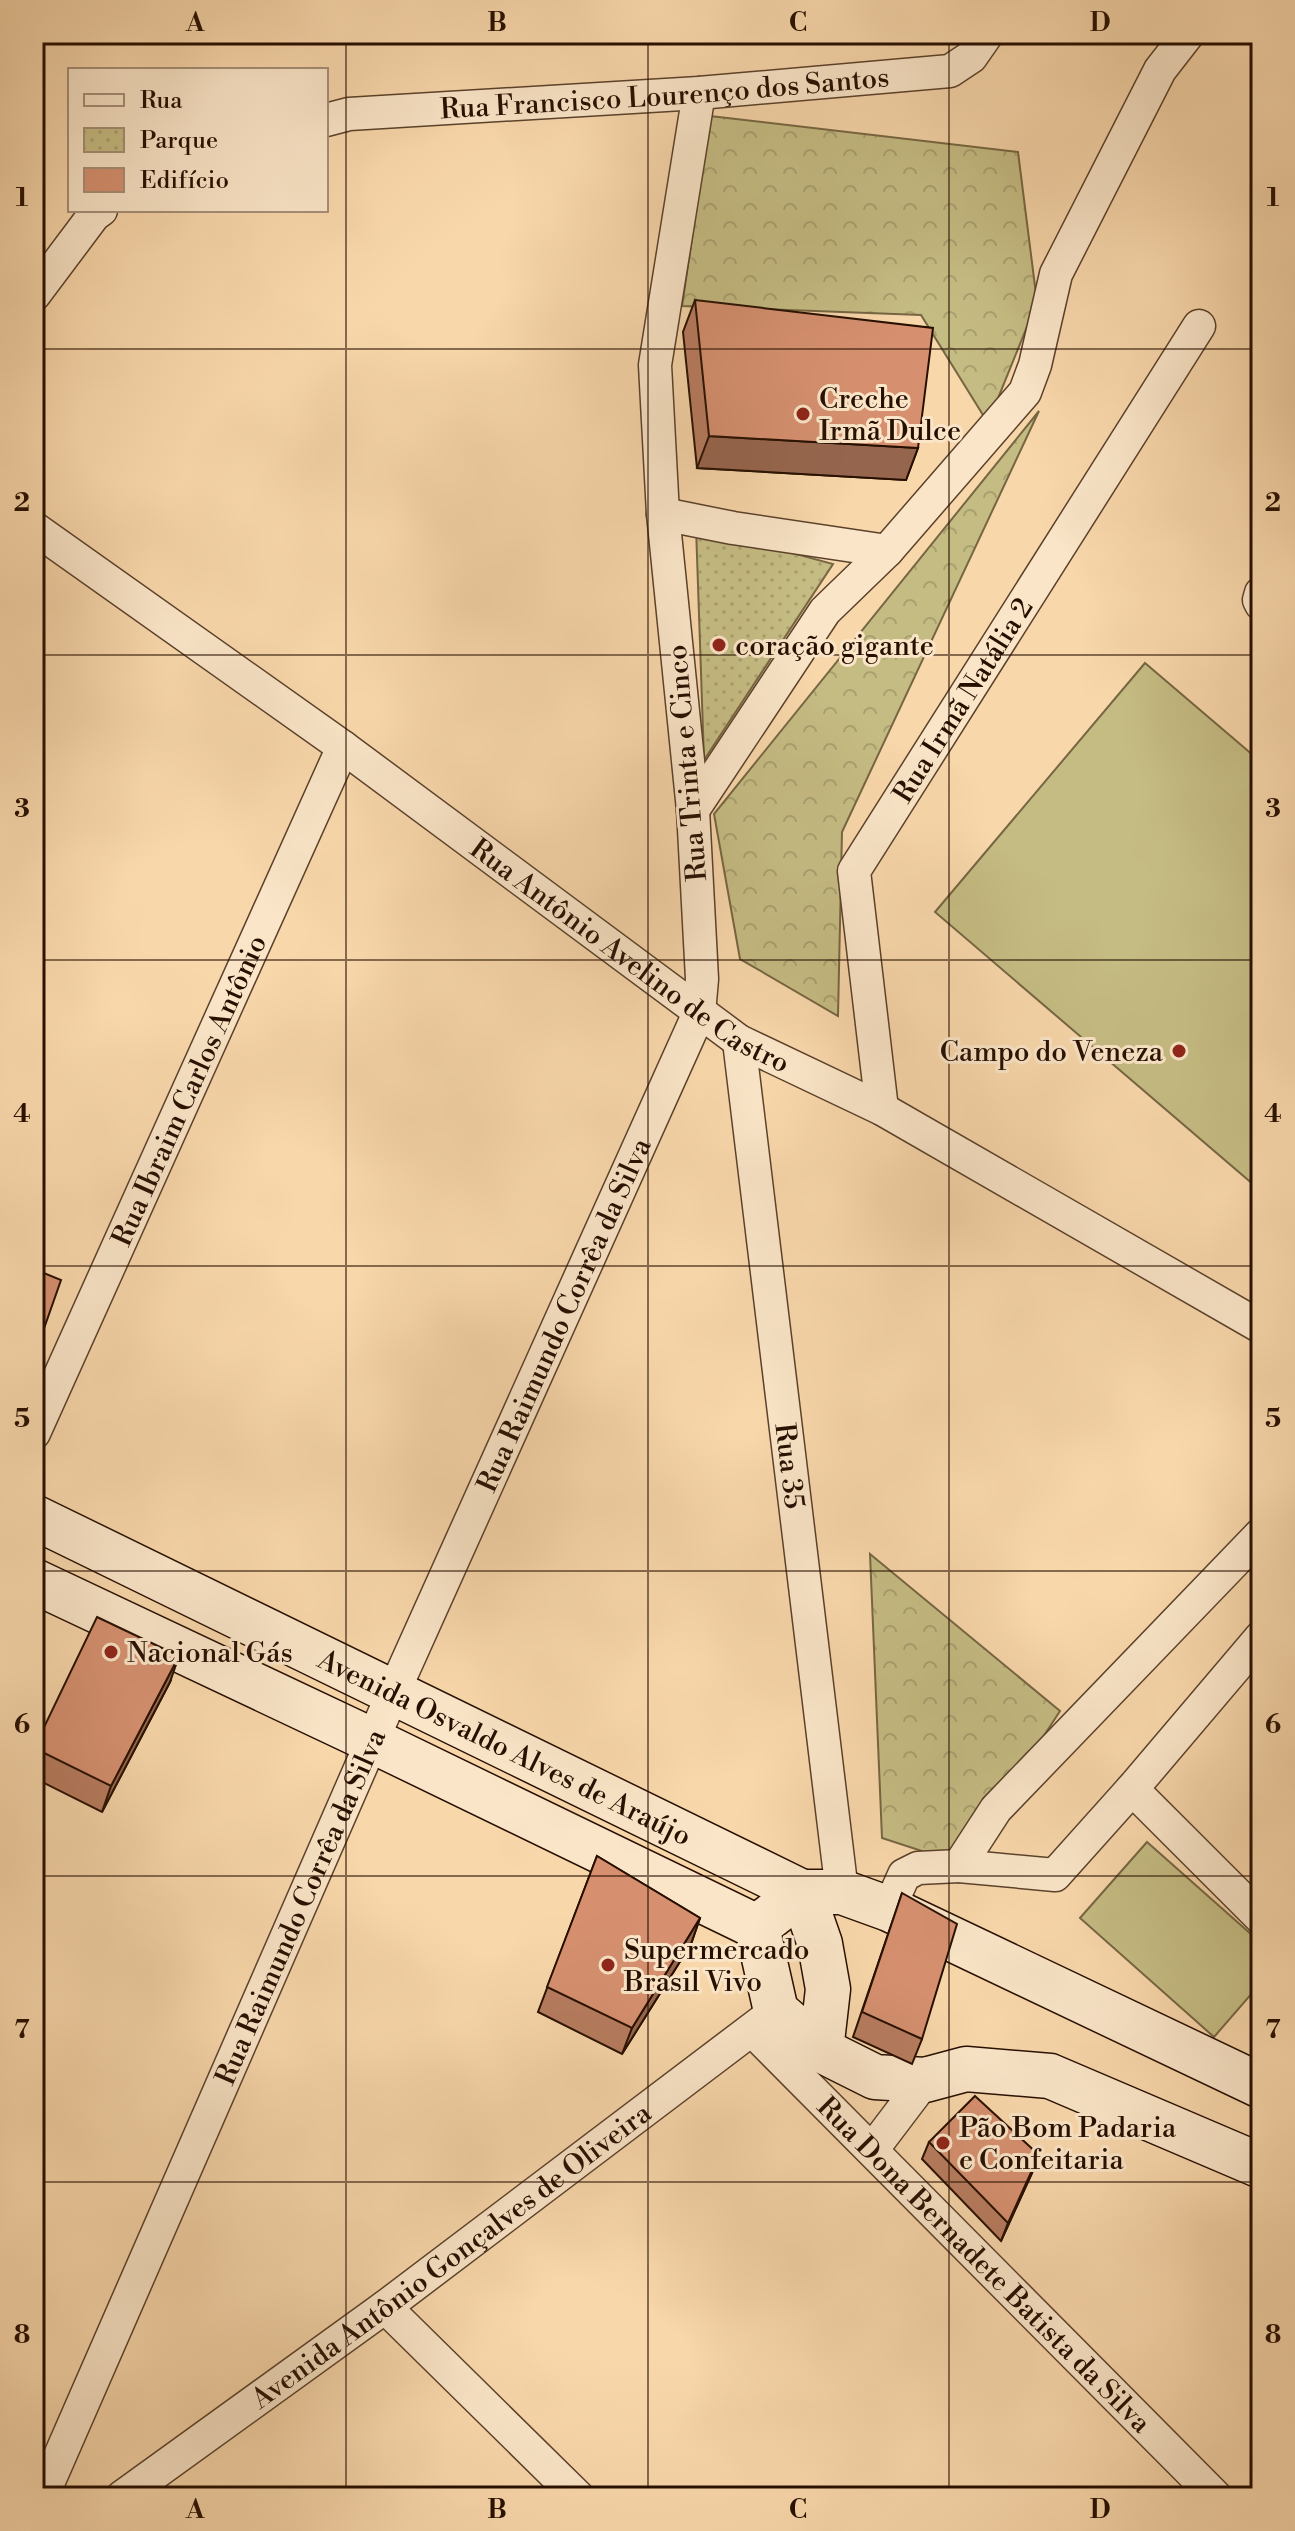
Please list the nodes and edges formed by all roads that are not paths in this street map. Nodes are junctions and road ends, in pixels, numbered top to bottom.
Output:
1 (987, 34) edge
2 (1188, 34) edge
3 (699, 93) junction
4 (328, 119) edge
5 (98, 212) edge
6 (34, 295) edge
7 (1199, 326) dead end
8 (663, 514) junction
9 (34, 528) edge
10 (887, 551) junction
11 (343, 747) junction
12 (693, 810) junction
13 (699, 1013) junction
14 (739, 1041) junction
15 (882, 1109) junction
16 (1261, 1327) edge
17 (34, 1433) edge
18 (34, 1517) edge
19 (1261, 1534) edge
20 (34, 1581) edge
21 (1261, 1637) edge
22 (394, 1691) junction
23 (373, 1741) junction
24 (1132, 1789) junction
25 (959, 1866) junction
26 (822, 1892) junction
27 (889, 1909) junction
28 (1261, 1918) edge
29 (757, 1927) junction
30 (764, 2020) junction
31 (821, 2050) junction
32 (925, 2080) junction
33 (1261, 2086) edge
34 (872, 2150) junction
35 (1261, 2166) edge
36 (385, 2307) junction
37 (42, 2497) edge
38 (122, 2497) edge
39 (578, 2497) edge
40 (1216, 2497) edge

1 - 3 street, Rua Francisco Lourenço dos Santos
2 - 10 street
3 - 4 street, Rua Francisco Lourenço dos Santos
3 - 8 street, Rua Trinta e Cinco
5 - 6 street
7 - 15 street, Rua Irmã Natália 2
8 - 10 street
8 - 12 street, Rua Trinta e Cinco
9 - 11 street, Rua Antônio Avelino de Castro
10 - 12 street
11 - 13 street, Rua Antônio Avelino de Castro
11 - 17 street, Rua Ibraim Carlos Antônio
12 - 13 street, Rua Trinta e Cinco
13 - 14 street, Rua Antônio Avelino de Castro
13 - 22 street, Rua Raimundo Corrêa da Silva
14 - 15 street, Rua Antônio Avelino de Castro
14 - 26 street, Rua 35
15 - 16 street, Rua Antônio Avelino de Castro
18 - 22 street, Avenida Osvaldo Alves de Araújo
19 - 25 street
20 - 23 street, Avenida Osvaldo Alves de Araújo
21 - 24 street
22 - 23 street, Rua Raimundo Corrêa da Silva
22 - 26 street, Avenida Osvaldo Alves de Araújo
23 - 29 street, Avenida Osvaldo Alves de Araújo
23 - 37 street, Rua Raimundo Corrêa da Silva
24 - 25 street
24 - 28 street
25 - 27 street
26 - 27 street, Avenida Osvaldo Alves de Araújo
26 - 29 street
26 - 31 street
27 - 33 street, Avenida Osvaldo Alves de Araújo
29 - 30 street
30 - 31 street
30 - 34 street, Rua Dona Bernadete Batista da Silva
30 - 36 street, Avenida Antônio Gonçalves de Oliveira
31 - 32 street
32 - 34 street
32 - 35 street
34 - 40 street, Rua Dona Bernadete Batista da Silva
36 - 38 street, Avenida Antônio Gonçalves de Oliveira
36 - 39 street

